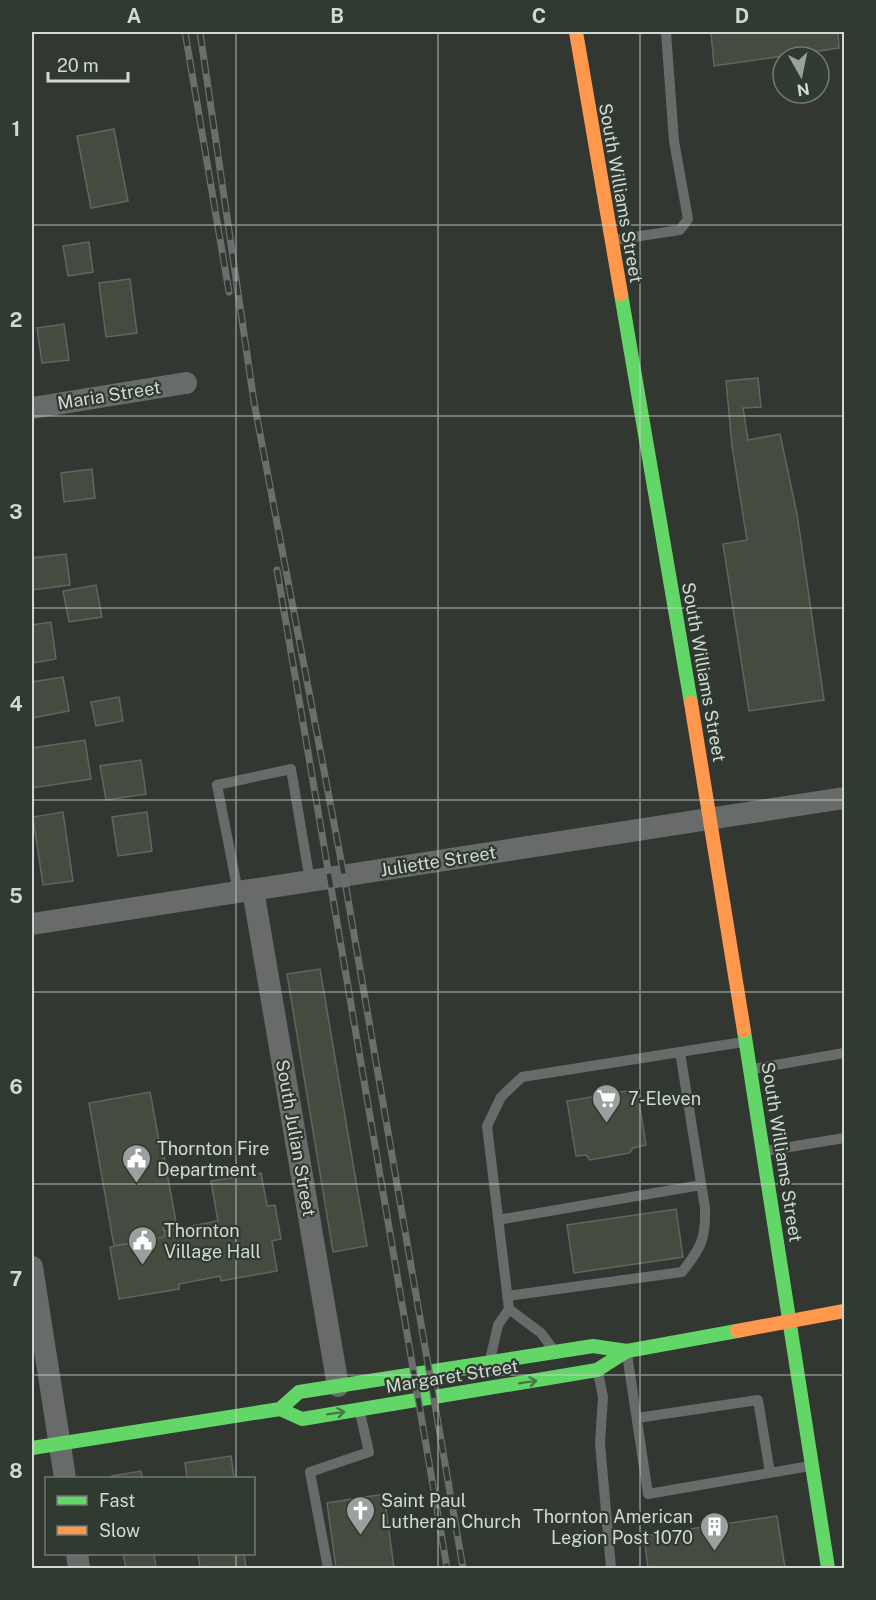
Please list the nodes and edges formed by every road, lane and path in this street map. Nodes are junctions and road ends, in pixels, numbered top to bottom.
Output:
1 (576, 32) edge
2 (666, 32) edge
3 (611, 240) junction
4 (186, 383) dead end
5 (32, 408) edge
6 (844, 798) edge
7 (711, 819) junction
8 (310, 881) junction
9 (245, 891) junction
10 (32, 924) edge
11 (746, 1041) junction
12 (680, 1052) junction
13 (844, 1053) edge
14 (750, 1070) junction
15 (844, 1138) edge
16 (763, 1152) junction
17 (701, 1185) junction
18 (498, 1220) junction
19 (32, 1267) edge
20 (507, 1296) junction
21 (509, 1309) junction
22 (844, 1311) edge
23 (790, 1320) junction
24 (593, 1346) junction
25 (627, 1351) junction
26 (554, 1352) junction
27 (489, 1362) junction
28 (597, 1370) junction
29 (338, 1386) junction
30 (280, 1409) junction
31 (359, 1410) junction
32 (637, 1418) junction
33 (59, 1443) junction
34 (32, 1448) edge
35 (812, 1466) junction
36 (770, 1473) junction
37 (65, 1477) edge
38 (328, 1569) edge
39 (610, 1569) edge
40 (828, 1569) edge

1 - 3 street, South Williams Street
2 - 3 lane
3 - 7 street, South Williams Street
4 - 5 street, Maria Street
6 - 7 street, Juliette Street
7 - 8 street, Juliette Street
7 - 11 street, South Williams Street
8 - 9 street, Juliette Street
8 - 9 lane
9 - 10 street, Juliette Street
9 - 29 street, South Julian Street
11 - 12 lane
11 - 14 street, South Williams Street
12 - 17 lane
12 - 18 lane
13 - 14 lane
14 - 16 street, South Williams Street
15 - 16 lane
16 - 23 street, South Williams Street
17 - 18 lane
17 - 20 lane
18 - 20 lane
19 - 33 street
20 - 21 lane
21 - 26 lane
21 - 27 lane
22 - 23 street, Margaret Street
23 - 25 street, Margaret Street
23 - 35 street, South Williams Street
24 - 25 street, Margaret Street
24 - 26 street, Margaret Street
24 - 28 lane
25 - 28 street, Margaret Street
25 - 32 lane
26 - 27 street, Margaret Street
27 - 29 street, Margaret Street
31 -> 28 street, Margaret Street
28 - 39 lane
29 - 30 street, Margaret Street
30 -> 31 street, Margaret Street
30 - 33 street, Margaret Street
31 - 38 lane
32 - 36 lane
32 - 36 lane
33 - 34 street, Margaret Street
33 - 37 street
35 - 36 lane
35 - 40 street, South Williams Street

